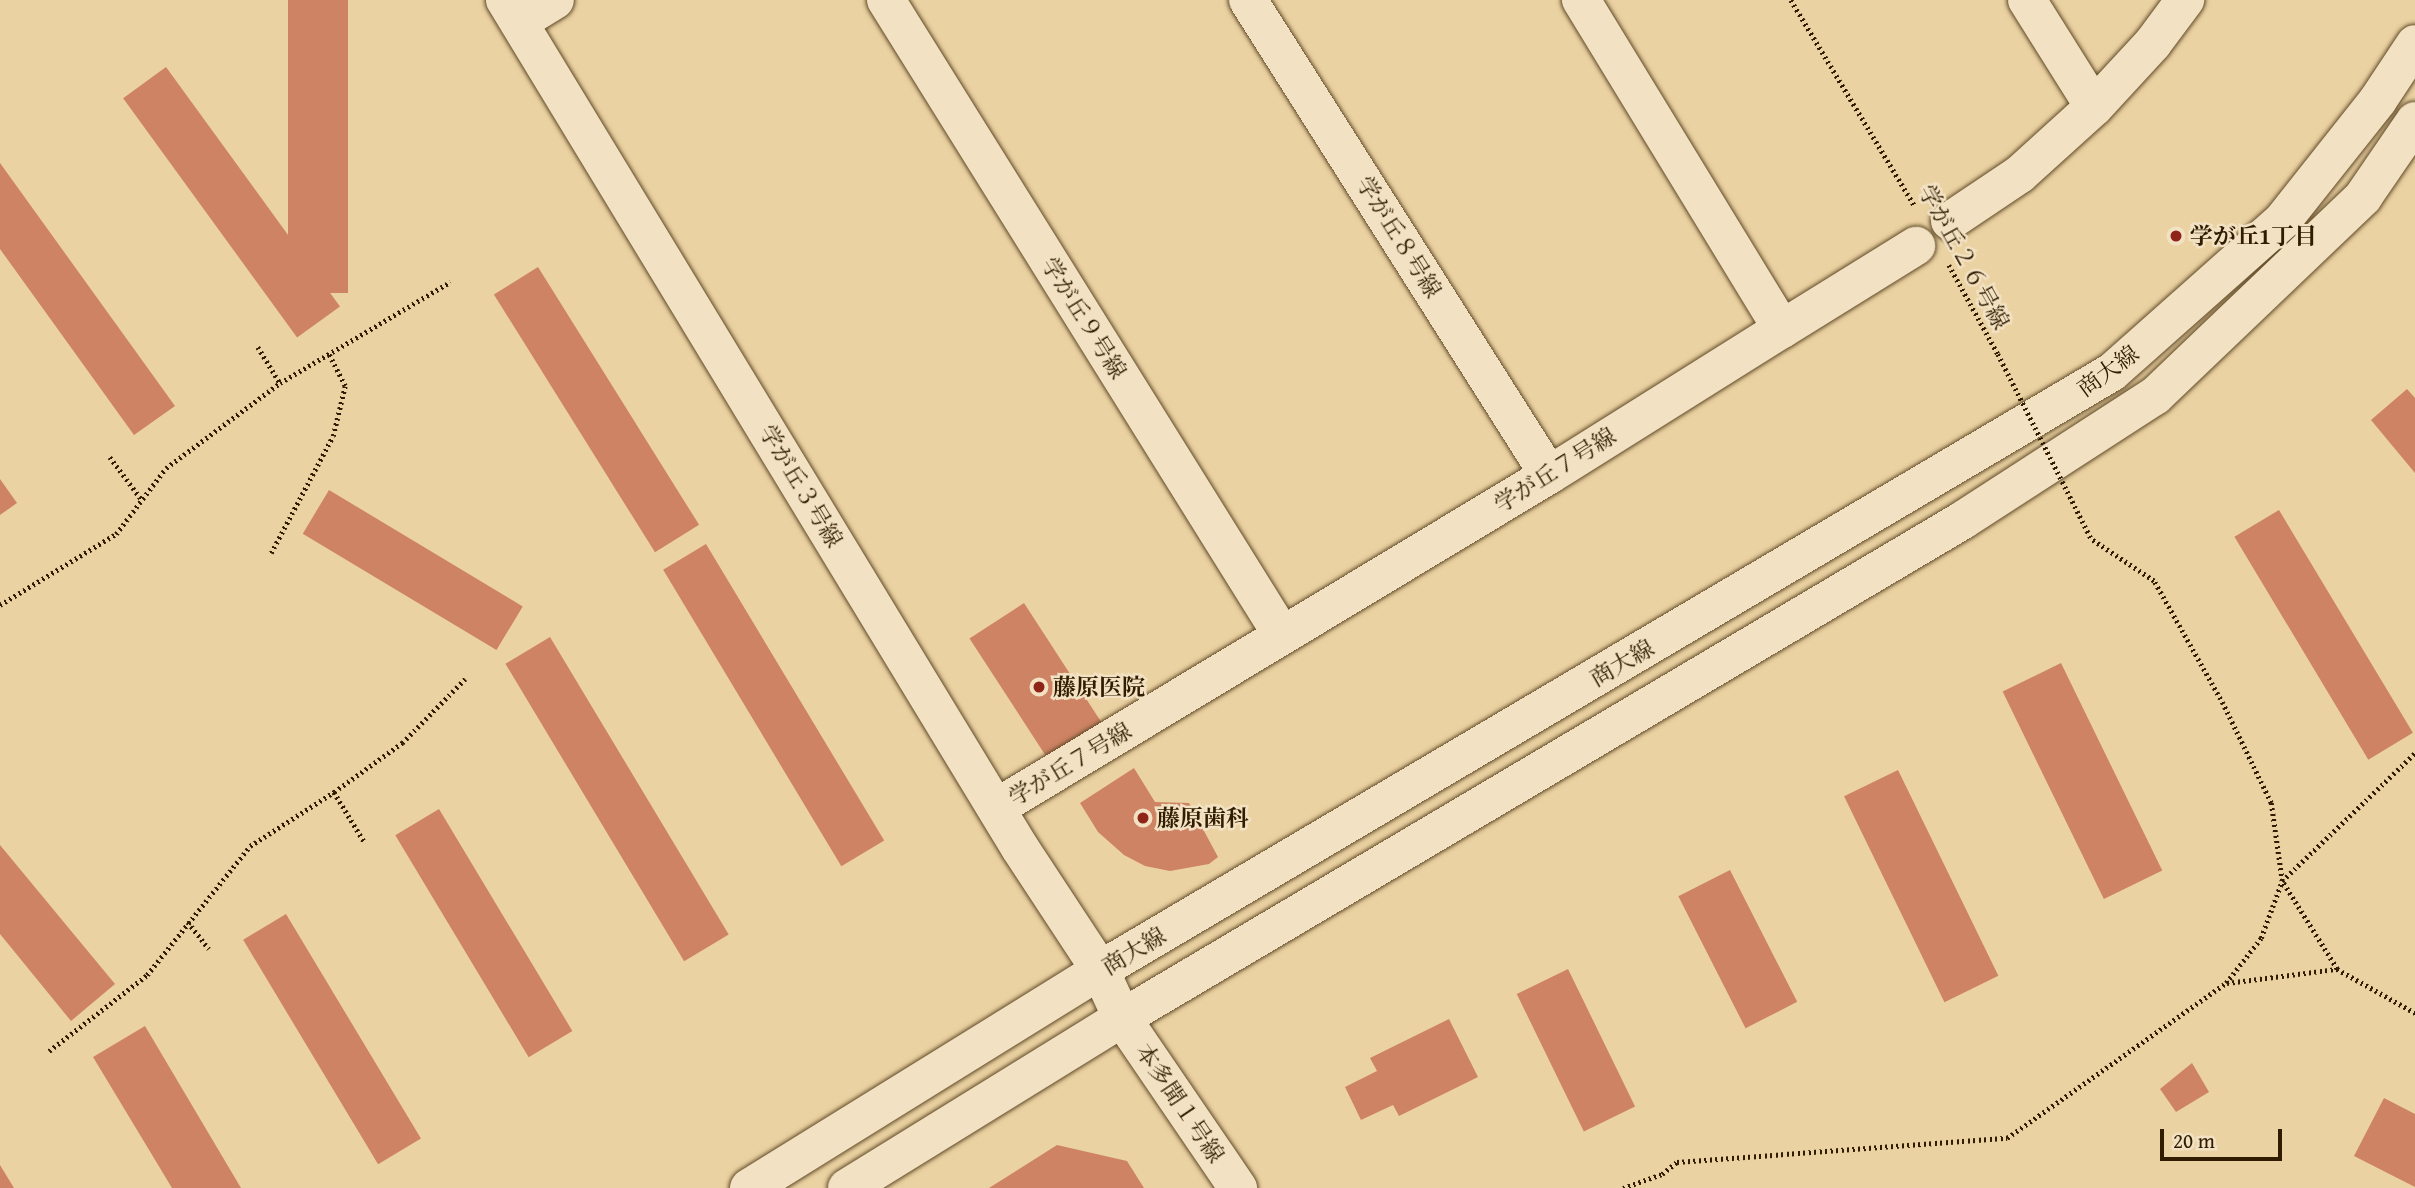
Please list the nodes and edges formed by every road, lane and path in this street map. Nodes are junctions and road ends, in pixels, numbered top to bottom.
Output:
1 (555, 0) edge
2 (886, 0) edge
3 (1248, 0) edge
4 (1581, 0) edge
5 (1791, 0) edge
6 (2027, 0) edge
7 (2185, 0) edge
8 (512, 11) edge
9 (2415, 44) edge
10 (2094, 107) junction
11 (2415, 121) edge
12 (1932, 234) junction
13 (450, 282) dead end
14 (1782, 329) junction
15 (258, 347) dead end
16 (329, 354) junction
17 (280, 383) junction
18 (110, 457) dead end
19 (1549, 475) junction
20 (142, 500) junction
21 (271, 553) dead end
22 (0, 605) edge
23 (1282, 635) junction
24 (465, 679) dead end
25 (2415, 753) edge
26 (334, 792) junction
27 (996, 808) junction
28 (365, 843) dead end
29 (2282, 881) junction
30 (188, 922) junction
31 (209, 949) dead end
32 (2337, 969) junction
33 (1100, 970) junction
34 (2226, 983) junction
35 (2415, 1013) edge
36 (1122, 1018) junction
37 (49, 1051) dead end
38 (749, 1188) edge
39 (846, 1188) edge
40 (1238, 1188) edge
41 (1623, 1188) edge

1 - 8 street
2 - 23 street, 学が丘９号線
3 - 19 street, 学が丘８号線
4 - 14 street
5 - 12 path, 学が丘２６号線
6 - 10 street
7 - 10 street, 学が丘７号線
8 - 27 street, 学が丘３号線
9 - 33 street, 商大線
10 - 12 street, 学が丘７号線
11 - 36 street, 商大線
12 - 14 street, 学が丘７号線
12 - 29 path, 学が丘２６号線, bridge
13 - 16 path
14 - 19 street, 学が丘７号線
15 - 17 path
16 - 17 path
16 - 21 path
17 - 20 path
18 - 20 path
19 - 23 street, 学が丘７号線
20 - 22 path
23 - 27 street, 学が丘７号線
24 - 26 path
25 - 29 path
26 - 28 path
26 - 30 path
27 - 33 street, 学が丘３号線
29 - 32 path
29 - 34 path
30 - 31 path
30 - 37 path
32 - 34 path
32 - 35 path
33 - 36 street, 本多聞１号線
33 - 38 street, 商大線
34 - 41 path
36 - 39 street, 商大線
36 - 40 street, 本多聞１号線

